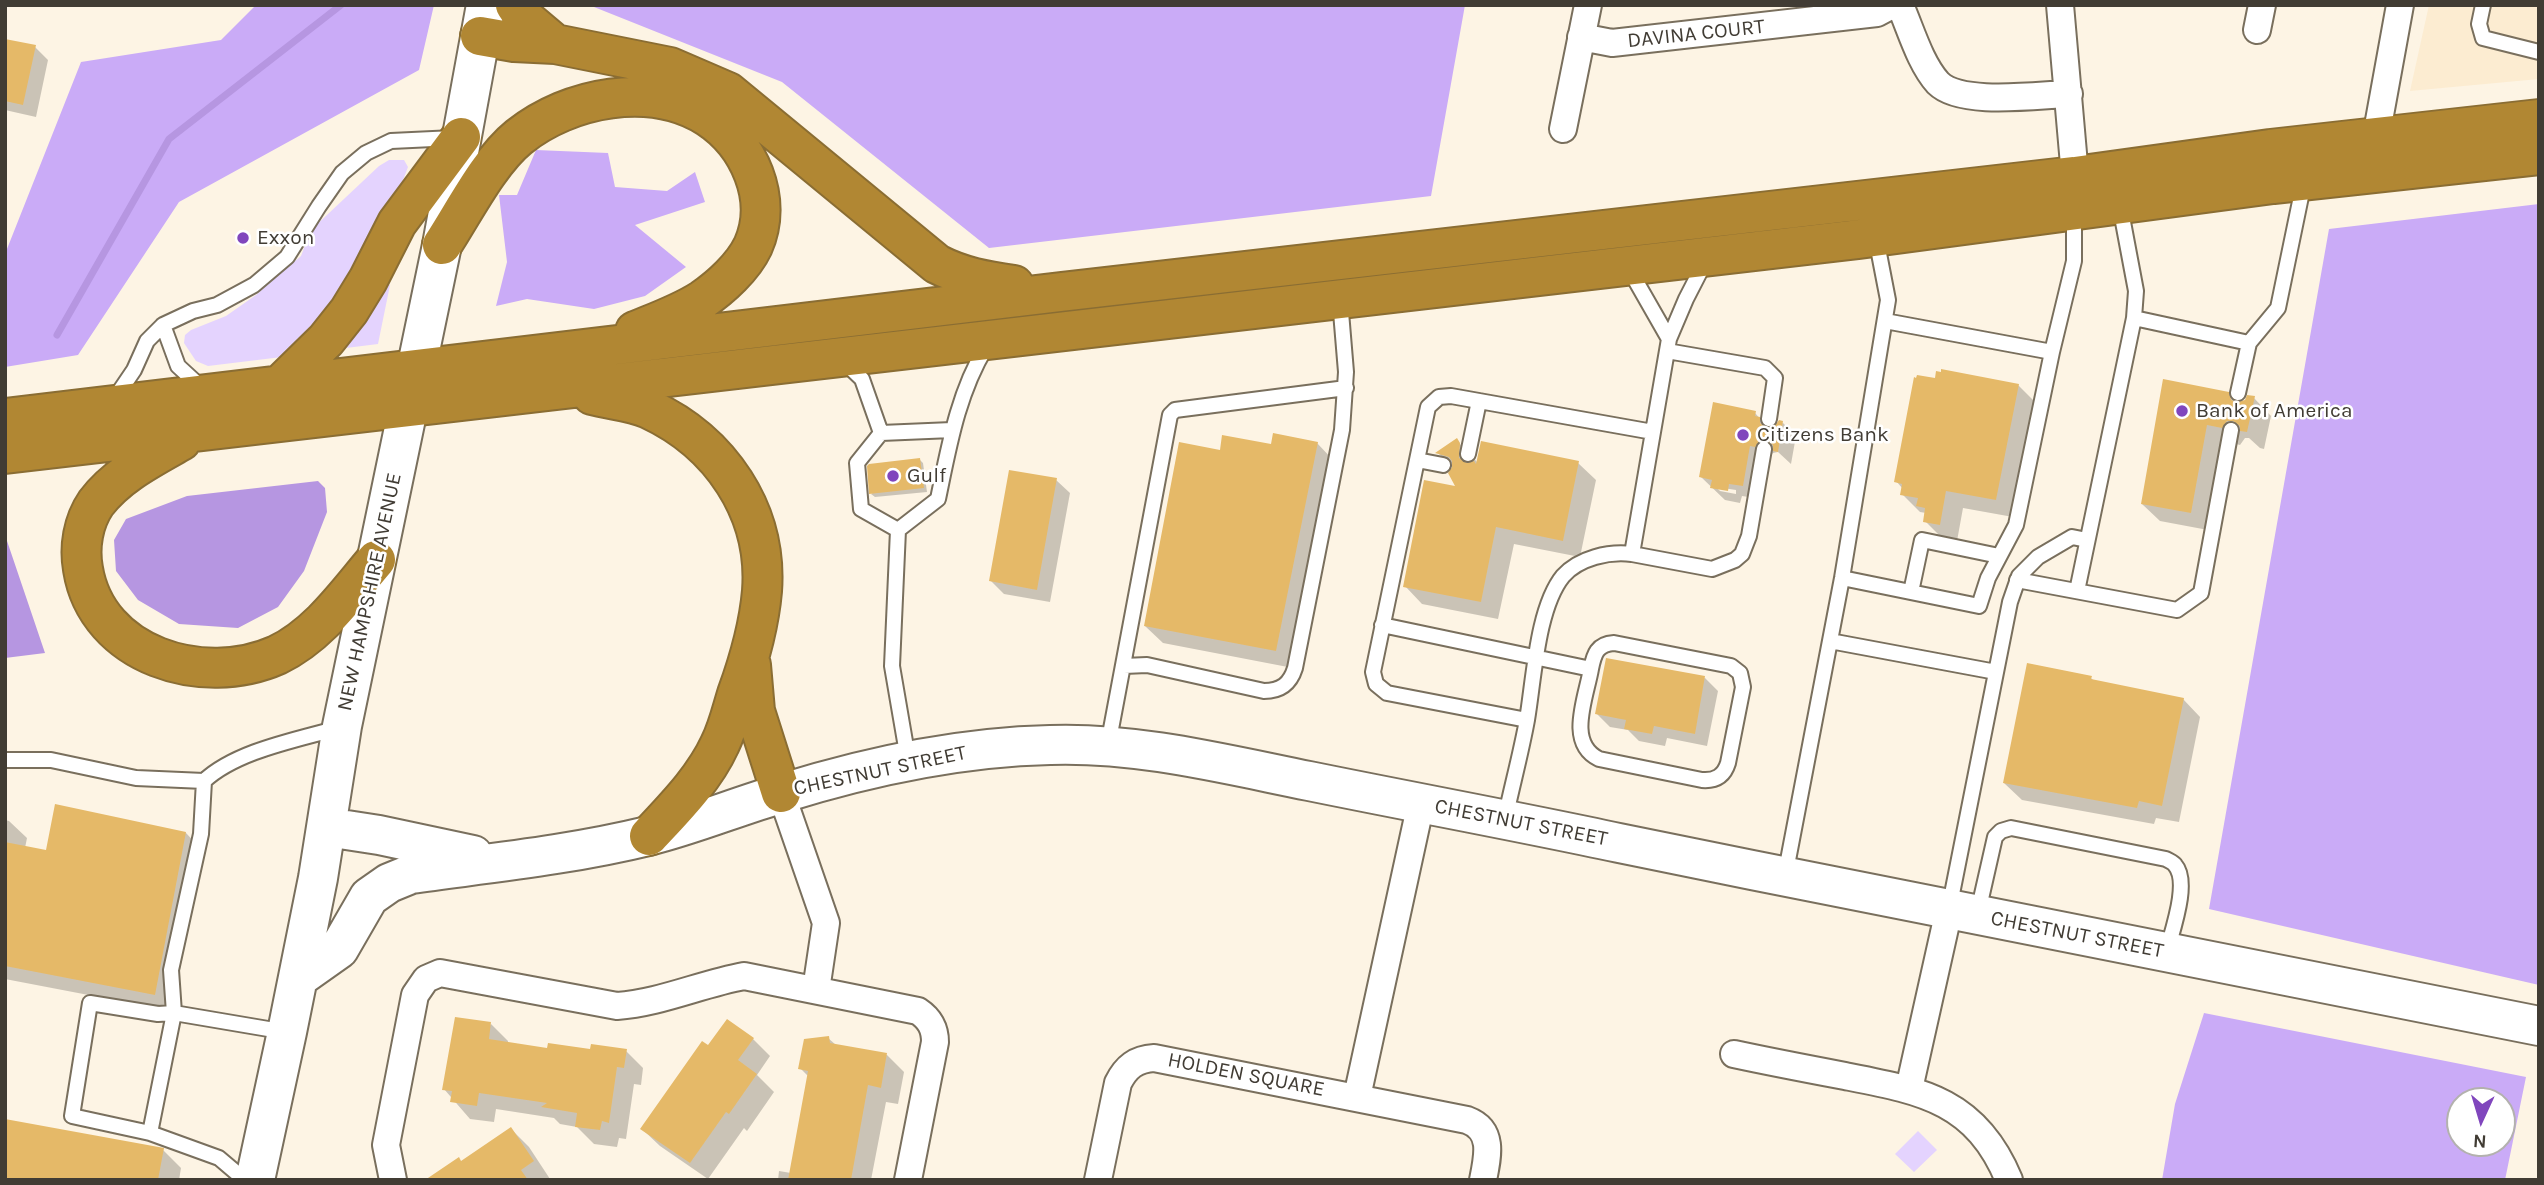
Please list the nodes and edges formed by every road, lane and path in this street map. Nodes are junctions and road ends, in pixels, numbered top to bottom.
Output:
1 (515, 5) edge
2 (1588, 5) edge
3 (1892, 5) edge
4 (1900, 5) edge
5 (2060, 5) edge
6 (2400, 5) edge
7 (2483, 5) edge
8 (483, 21) edge
9 (1581, 37) junction
10 (555, 44) junction
11 (2539, 52) edge
12 (2069, 94) junction
13 (2539, 119) edge
14 (1563, 129) dead end
15 (2376, 137) junction
16 (461, 138) junction
17 (2539, 155) edge
18 (2304, 180) junction
19 (2074, 193) junction
20 (2120, 204) junction
21 (1876, 236) junction
22 (442, 245) junction
23 (1709, 255) junction
24 (1627, 265) junction
25 (1061, 292) junction
26 (1339, 297) junction
27 (2134, 318) junction
28 (1885, 321) junction
29 (163, 325) junction
30 (991, 338) junction
31 (2249, 343) junction
32 (1668, 345) junction
33 (591, 348) junction
34 (2052, 352) junction
35 (838, 356) junction
36 (415, 370) junction
37 (278, 387) junction
38 (1346, 387) junction
39 (563, 389) junction
40 (2238, 393) dead end
41 (209, 395) junction
42 (1479, 401) junction
43 (109, 407) junction
44 (408, 408) junction
45 (5, 418) edge
46 (1769, 419) dead end
47 (952, 430) junction
48 (2231, 430) dead end
49 (1653, 432) junction
50 (196, 433) junction
51 (881, 433) junction
52 (1764, 449) dead end
53 (5, 454) edge
54 (1468, 454) dead end
55 (1417, 460) junction
56 (1443, 465) dead end
57 (898, 530) junction
58 (2087, 540) junction
59 (1632, 554) junction
60 (1999, 556) junction
61 (376, 560) junction
62 (1842, 578) junction
63 (2017, 580) junction
64 (2077, 591) junction
65 (1911, 592) junction
66 (1382, 625) junction
67 (1830, 641) junction
68 (750, 656) junction
69 (1536, 657) junction
70 (1124, 666) junction
71 (1591, 669) junction
72 (1996, 672) junction
73 (1527, 720) junction
74 (342, 726) junction
75 (1108, 746) junction
76 (5, 760) edge
77 (908, 760) junction
78 (204, 781) junction
79 (781, 793) junction
80 (1421, 803) junction
81 (1505, 819) junction
82 (327, 827) junction
83 (649, 836) junction
84 (506, 861) junction
85 (1785, 877) junction
86 (1963, 913) junction
87 (2166, 952) junction
88 (298, 978) junction
89 (816, 990) junction
90 (174, 1013) junction
91 (2539, 1026) edge
92 (288, 1032) junction
93 (1734, 1054) dead end
94 (1909, 1089) junction
95 (1357, 1097) junction
96 (150, 1133) junction
97 (244, 1180) edge
98 (255, 1180) edge
99 (393, 1180) edge
100 (908, 1180) edge
101 (1098, 1180) edge
102 (1483, 1180) edge
103 (2008, 1180) edge

1 - 10 highway
2 - 9 street
3 - 9 street, DAVINA COURT
4 - 12 street
5 - 12 street
6 - 15 street
7 - 11 lane
8 - 10 highway
8 - 16 street, NEW HAMPSHIRE AVENUE
9 - 14 street
10 - 25 highway
12 - 19 street
13 - 15 highway
15 - 19 highway
16 - 22 street, NEW HAMPSHIRE AVENUE
16 - 29 lane
16 - 37 highway
17 - 18 highway
18 - 20 highway
18 - 31 lane
19 - 20 highway
19 - 21 highway
19 - 25 highway
19 - 34 lane
20 - 27 lane
21 - 23 highway
21 - 28 lane
22 - 33 highway
22 - 36 street, NEW HAMPSHIRE AVENUE
23 - 24 highway
23 - 32 lane
24 - 26 highway
24 - 32 lane
25 - 33 highway
26 - 30 highway
26 - 38 lane
27 - 31 lane
27 - 58 lane
28 - 34 lane
28 - 62 lane
29 - 41 lane
29 - 43 lane
30 - 35 highway
30 - 47 lane
31 - 40 lane
32 - 46 lane
32 - 49 lane
33 - 36 highway
34 - 60 lane
35 - 39 highway
35 - 51 lane
36 - 37 highway
36 - 44 street, NEW HAMPSHIRE AVENUE
37 - 41 highway
38 - 70 lane
38 - 70 lane
39 - 44 highway
39 - 68 highway
41 - 43 highway
42 - 49 lane
42 - 54 lane
42 - 55 lane
43 - 45 highway
44 - 50 highway
44 - 61 street, NEW HAMPSHIRE AVENUE
47 - 51 lane
47 - 57 lane
48 - 64 lane
49 - 59 lane
50 - 53 highway
50 - 61 highway
51 - 57 lane
52 - 59 lane
55 - 56 lane
55 - 66 lane
57 - 77 lane
58 - 63 lane
58 - 64 lane
59 - 69 lane
60 - 65 lane
60 - 65 lane
61 - 74 street, NEW HAMPSHIRE AVENUE
62 - 65 lane
62 - 67 lane
63 - 64 lane
63 - 72 lane
66 - 69 lane
66 - 73 lane
67 - 72 lane
67 - 85 lane
68 - 79 highway
68 - 83 highway
69 - 71 lane
69 - 73 lane
70 - 75 lane
71 - 71 lane
72 - 86 lane
73 - 81 lane
74 - 78 lane
74 - 82 street, NEW HAMPSHIRE AVENUE
75 - 77 street, CHESTNUT STREET
75 - 80 street, CHESTNUT STREET
76 - 78 lane
77 - 79 street, CHESTNUT STREET
78 - 90 lane
79 - 83 street, CHESTNUT STREET
79 - 89 street
80 - 81 street, CHESTNUT STREET
80 - 95 street
81 - 85 street, CHESTNUT STREET
82 - 84 street, CHESTNUT STREET
82 - 88 street, NEW HAMPSHIRE AVENUE
83 - 84 street, CHESTNUT STREET
84 - 88 street, CHESTNUT STREET
85 - 86 street, CHESTNUT STREET
86 - 87 street, CHESTNUT STREET
86 - 87 lane
86 - 94 street
87 - 91 street, CHESTNUT STREET
88 - 92 street, NEW HAMPSHIRE AVENUE
89 - 99 street
89 - 100 street
90 - 92 lane
90 - 96 lane
90 - 96 lane
92 - 98 street, NEW HAMPSHIRE AVENUE
93 - 94 street
94 - 103 street
95 - 101 street, HOLDEN SQUARE
95 - 102 street, HOLDEN SQUARE
96 - 97 lane

